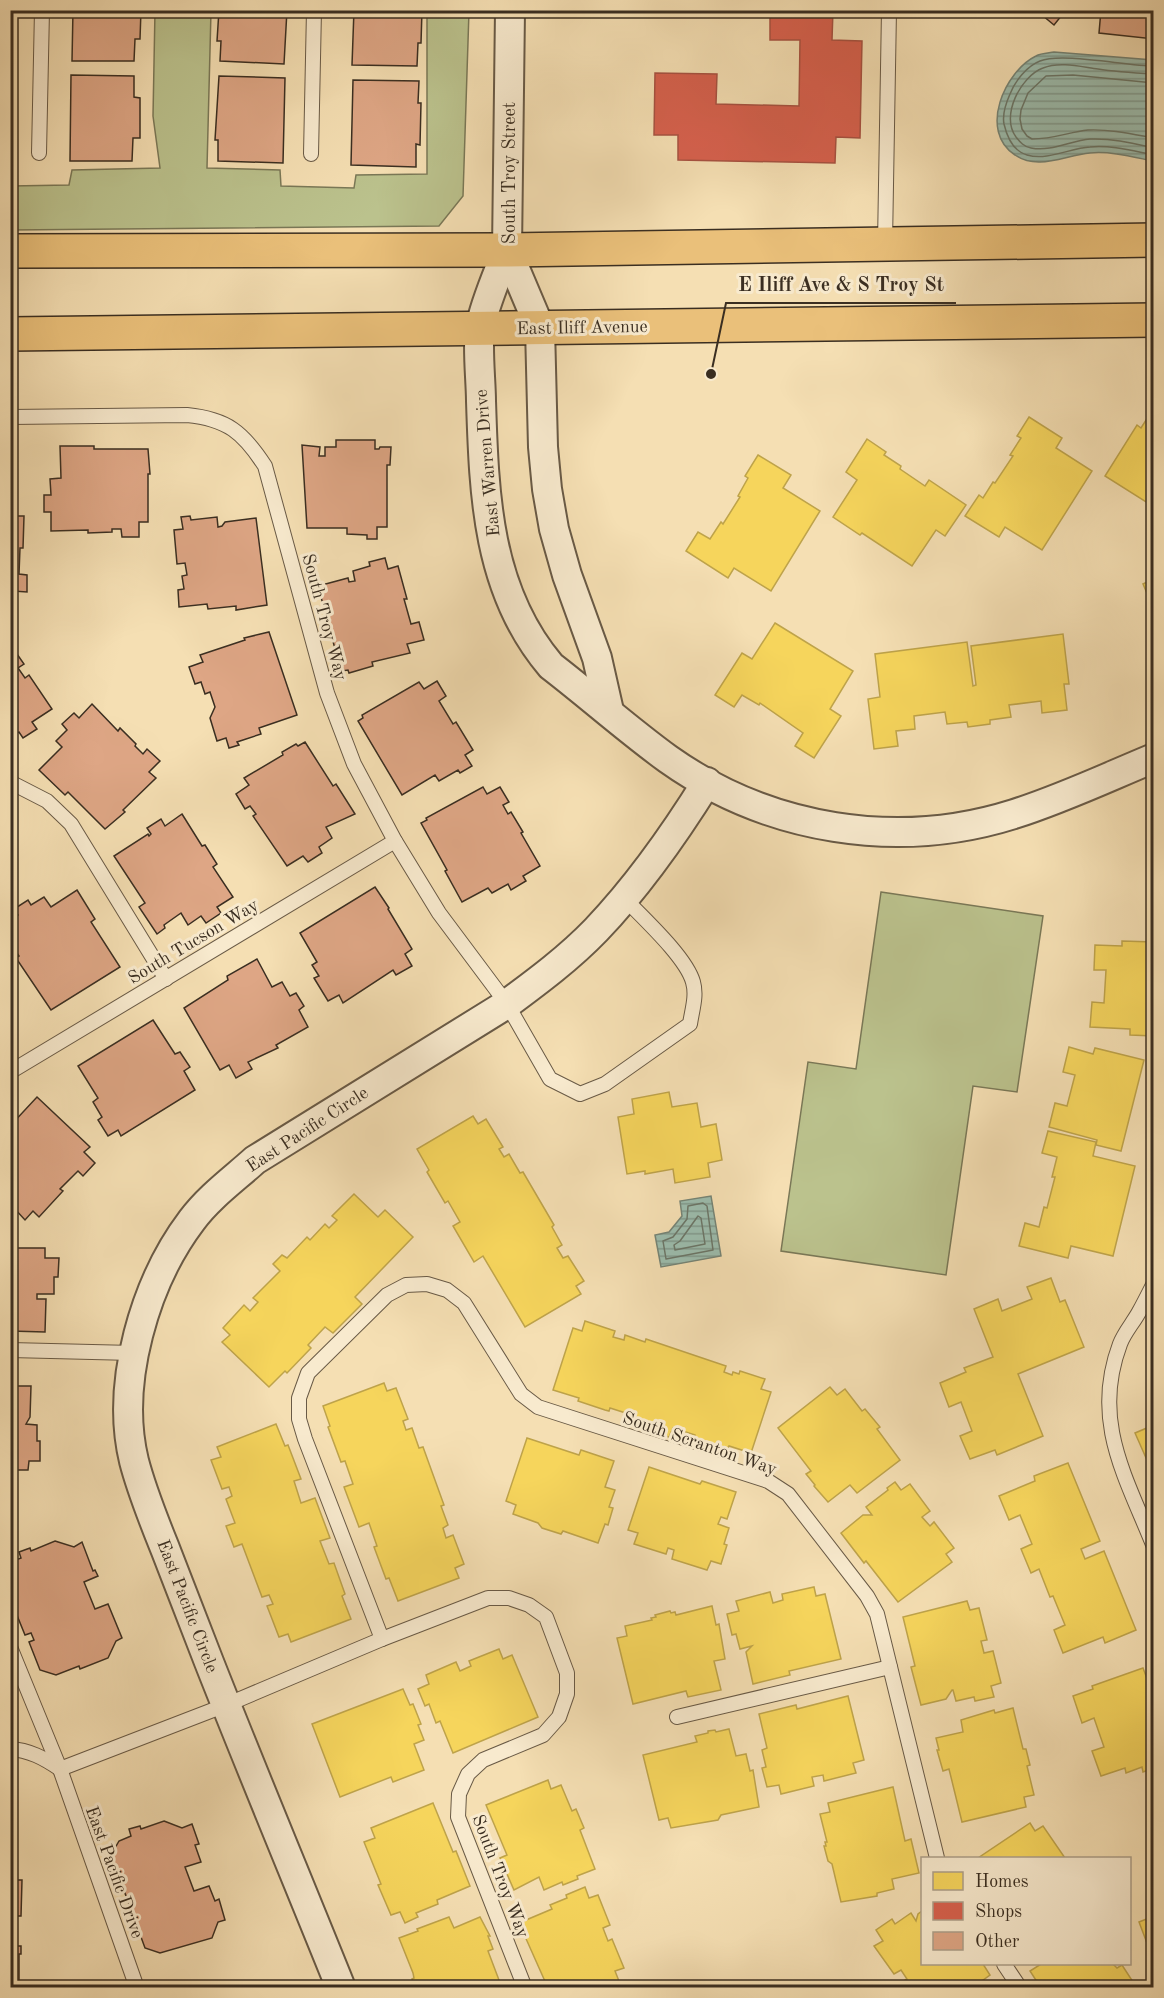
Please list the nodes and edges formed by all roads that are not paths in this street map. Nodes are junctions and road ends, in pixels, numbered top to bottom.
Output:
1 (42, 10) edge
2 (314, 10) edge
3 (510, 10) edge
4 (889, 10) edge
5 (39, 153) dead end
6 (311, 154) dead end
7 (1154, 240) edge
8 (885, 243) junction
9 (507, 250) junction
10 (10, 251) edge
11 (1154, 320) edge
12 (540, 328) junction
13 (480, 329) junction
14 (10, 334) edge
15 (10, 417) edge
16 (609, 711) junction
17 (1154, 758) edge
18 (10, 782) edge
19 (706, 782) junction
20 (395, 841) junction
21 (624, 898) junction
22 (166, 979) junction
23 (507, 1004) junction
24 (10, 1072) edge
25 (1154, 1283) edge
26 (10, 1350) edge
27 (133, 1353) junction
28 (1154, 1548) edge
29 (382, 1639) junction
30 (10, 1647) edge
31 (890, 1666) junction
32 (226, 1705) junction
33 (677, 1717) dead end
34 (10, 1749) edge
35 (60, 1769) junction
36 (938, 1857) edge
37 (1005, 1965) edge
38 (137, 1988) edge
39 (341, 1988) edge
40 (525, 1988) edge
41 (1020, 1988) edge

1 - 5 lane
2 - 6 lane
3 - 9 street, South Troy Street
4 - 8 lane
7 - 8 main road
8 - 9 main road
9 - 10 main road
9 - 12 street, South Troy Street
9 - 13 street, East Warren Drive
11 - 12 main road, East Iliff Avenue
12 - 13 main road, East Iliff Avenue
12 - 16 street
13 - 14 main road, East Iliff Avenue
13 - 16 street, East Warren Drive
15 - 20 lane, South Troy Way
16 - 19 street, East Warren Drive
17 - 19 street, East Warren Drive
18 - 22 lane
19 - 21 street, East Pacific Circle
20 - 22 lane, South Tucson Way
20 - 23 lane, South Troy Way
21 - 23 street, East Pacific Circle
21 - 23 lane, South Troy Way
22 - 24 lane, South Tucson Way
23 - 27 street, East Pacific Circle
25 - 28 lane
26 - 27 lane
27 - 32 street, East Pacific Circle
29 - 31 lane, South Scranton Way
29 - 32 lane, South Troy Way
29 - 40 lane, South Troy Way
30 - 35 lane, East Pacific Drive
31 - 33 lane
31 - 36 lane, South Scranton Way
32 - 35 lane
32 - 39 street, East Pacific Circle
34 - 35 lane
35 - 38 lane, East Pacific Drive
37 - 41 lane

